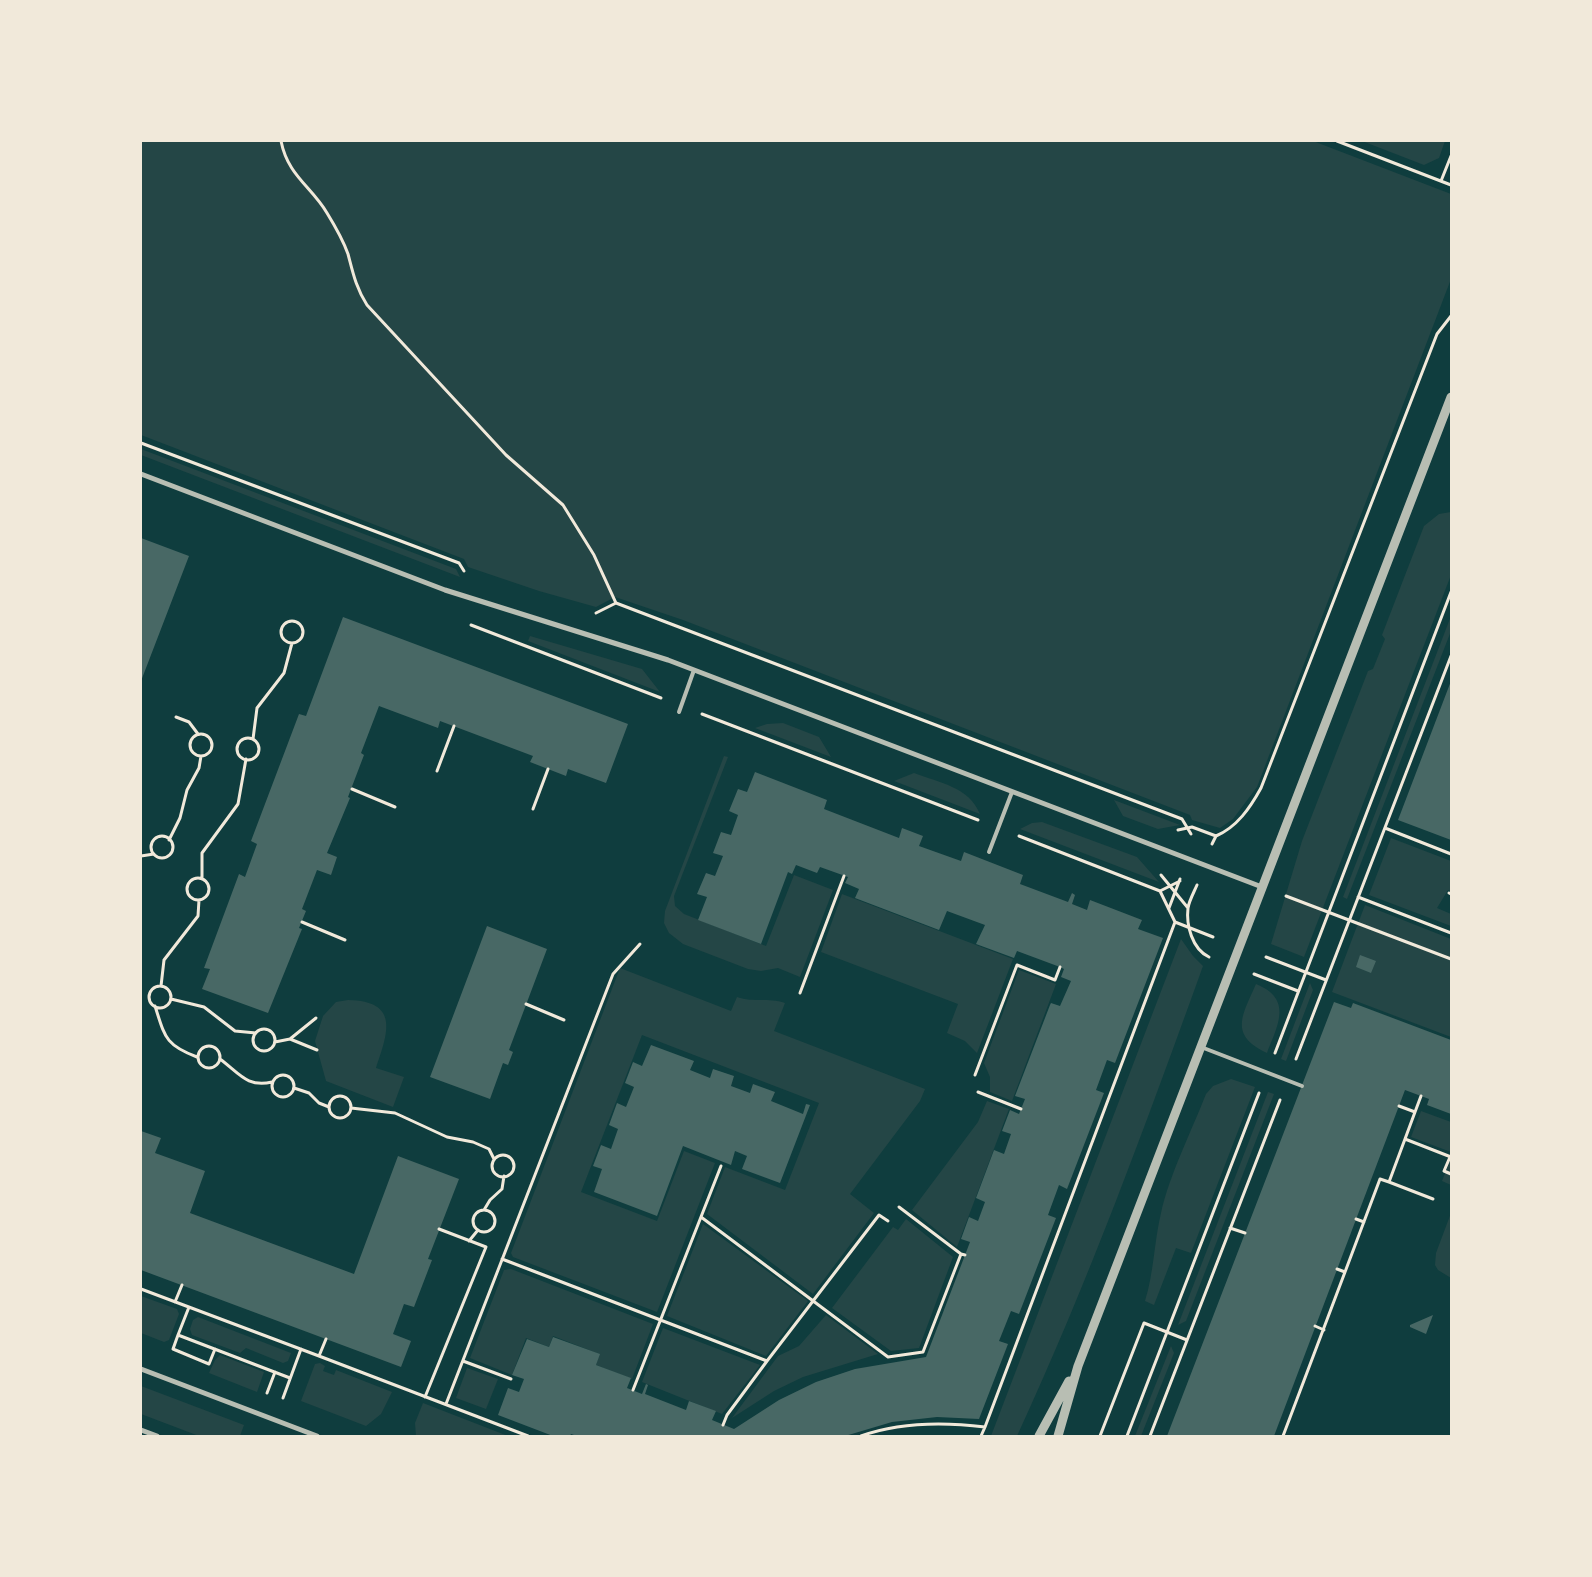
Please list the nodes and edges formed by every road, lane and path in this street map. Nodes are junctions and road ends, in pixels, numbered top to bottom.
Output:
1 (282, 141) edge
2 (1337, 141) edge
3 (1451, 156) edge
4 (1441, 181) junction
5 (1451, 184) edge
6 (1451, 316) edge
7 (1451, 397) edge
8 (141, 442) edge
9 (141, 474) edge
10 (473, 575) dead end
11 (1451, 592) edge
12 (616, 603) junction
13 (587, 611) dead end
14 (467, 624) dead end
15 (292, 643) junction
16 (1451, 656) edge
17 (694, 670) junction
18 (681, 706) junction
19 (679, 712) dead end
20 (176, 717) dead end
21 (454, 726) dead end
22 (198, 734) junction
23 (253, 739) junction
24 (201, 756) junction
25 (246, 760) junction
26 (548, 769) dead end
27 (437, 771) dead end
28 (352, 789) dead end
29 (1012, 792) junction
30 (395, 807) dead end
31 (533, 809) dead end
32 (998, 828) junction
33 (1385, 828) junction
34 (1216, 836) dead end
35 (169, 840) junction
36 (1195, 842) dead end
37 (989, 852) dead end
38 (154, 854) junction
39 (1451, 854) edge
40 (141, 856) edge
41 (844, 876) dead end
42 (1182, 876) dead end
43 (202, 878) junction
44 (1180, 881) junction
45 (1198, 882) dead end
46 (1262, 887) junction
47 (1160, 890) junction
48 (1358, 897) junction
49 (199, 900) junction
50 (1169, 909) junction
51 (1328, 912) junction
52 (1350, 920) junction
53 (302, 922) dead end
54 (1175, 922) junction
55 (1190, 928) junction
56 (1451, 933) edge
57 (1213, 936) dead end
58 (345, 940) dead end
59 (640, 944) dead end
60 (1206, 956) dead end
61 (1266, 957) dead end
62 (1451, 959) edge
63 (1060, 967) dead end
64 (1306, 972) junction
65 (1259, 976) dead end
66 (1326, 980) junction
67 (161, 986) junction
68 (1298, 991) junction
69 (800, 993) dead end
70 (171, 999) junction
71 (526, 1004) dead end
72 (154, 1006) junction
73 (316, 1018) dead end
74 (564, 1020) dead end
75 (256, 1033) junction
76 (290, 1039) junction
77 (275, 1042) junction
78 (1201, 1047) junction
79 (317, 1050) dead end
80 (198, 1057) junction
81 (220, 1059) junction
82 (1267, 1073) junction
83 (975, 1075) dead end
84 (1287, 1080) junction
85 (272, 1082) junction
86 (1302, 1086) dead end
87 (294, 1088) junction
88 (978, 1092) dead end
89 (1421, 1096) dead end
90 (1399, 1106) dead end
91 (329, 1107) junction
92 (351, 1108) junction
93 (1021, 1109) dead end
94 (1415, 1112) junction
95 (1405, 1139) junction
96 (1450, 1157) edge
97 (494, 1159) junction
98 (721, 1166) dead end
99 (1451, 1174) edge
100 (504, 1176) junction
101 (1389, 1182) junction
102 (1433, 1199) dead end
103 (899, 1206) dead end
104 (484, 1210) junction
105 (701, 1217) junction
106 (1356, 1220) dead end
107 (888, 1221) dead end
108 (1364, 1222) junction
109 (1230, 1228) junction
110 (439, 1229) dead end
111 (478, 1230) junction
112 (1245, 1233) dead end
113 (469, 1241) junction
114 (502, 1259) junction
115 (1337, 1268) dead end
116 (1345, 1272) junction
117 (182, 1285) dead end
118 (141, 1289) edge
119 (814, 1300) junction
120 (175, 1302) junction
121 (189, 1307) junction
122 (660, 1321) junction
123 (1315, 1326) dead end
124 (1324, 1330) junction
125 (1168, 1332) junction
126 (178, 1335) junction
127 (326, 1339) dead end
128 (1187, 1340) junction
129 (215, 1349) junction
130 (301, 1350) junction
131 (319, 1356) junction
132 (463, 1361) junction
133 (767, 1361) junction
134 (1078, 1366) junction
135 (141, 1368) edge
136 (275, 1372) junction
137 (290, 1378) junction
138 (511, 1379) dead end
139 (633, 1390) dead end
140 (266, 1396) dead end
141 (425, 1397) junction
142 (281, 1401) dead end
143 (446, 1404) junction
144 (723, 1425) dead end
145 (985, 1427) junction
146 (141, 1430) edge
147 (157, 1436) edge
148 (318, 1436) edge
149 (528, 1436) edge
150 (861, 1436) edge
151 (981, 1436) edge
152 (1039, 1436) edge
153 (1058, 1436) edge
154 (1100, 1436) edge
155 (1127, 1436) edge
156 (1150, 1436) edge
157 (1283, 1436) edge

1 - 12 path
2 - 4 path
3 - 4 path
4 - 5 path
6 - 34 path
7 - 46 street
8 - 10 path
9 - 17 street
11 - 51 path
12 - 13 path
12 - 36 path
14 - 18 path
15 - 15 path
15 - 23 path
16 - 33 path
17 - 18 lane
17 - 29 street
18 - 19 lane
18 - 32 path
20 - 22 path
21 - 27 path
22 - 24 path
22 - 24 path
23 - 25 path
23 - 25 path
24 - 35 path
25 - 43 path
26 - 31 path
28 - 30 path
29 - 32 lane
29 - 46 street
32 - 37 lane
32 - 47 path
33 - 39 path
33 - 48 path
35 - 38 path
35 - 38 path
38 - 40 path
41 - 69 path
42 - 44 path
43 - 49 path
43 - 49 path
44 - 47 path
44 - 50 path
45 - 55 path
46 - 51 path
46 - 78 street
47 - 50 path
48 - 52 path
48 - 56 path
49 - 67 path
50 - 54 path
51 - 52 path
51 - 64 path
52 - 62 path
52 - 66 path
53 - 58 path
54 - 55 path
54 - 145 path
55 - 57 path
55 - 60 path
59 - 114 path
61 - 64 path
63 - 83 path
64 - 66 path
64 - 68 path
65 - 68 path
66 - 84 path
67 - 70 path
67 - 72 path
68 - 82 path
70 - 72 path
70 - 75 path
71 - 74 path
72 - 80 path
73 - 76 path
75 - 77 path
75 - 77 path
76 - 77 path
76 - 79 path
78 - 82 lane
78 - 134 street
80 - 81 path
80 - 81 path
81 - 85 path
82 - 84 lane
82 - 125 path
84 - 86 lane
84 - 109 path
85 - 87 path
85 - 87 path
87 - 91 path
88 - 93 path
89 - 94 path
90 - 94 path
91 - 92 path
91 - 92 path
92 - 97 path
94 - 95 path
95 - 96 path
95 - 101 path
96 - 99 path
97 - 100 path
97 - 100 path
98 - 105 path
100 - 104 path
101 - 102 path
101 - 108 path
103 - 119 path
104 - 111 path
104 - 111 path
105 - 119 path
105 - 122 path
106 - 108 path
107 - 119 path
108 - 116 path
109 - 112 path
109 - 128 path
110 - 113 path
111 - 113 path
113 - 141 path
114 - 122 path
114 - 132 path
115 - 116 path
116 - 124 path
117 - 120 path
118 - 120 path
119 - 133 path
120 - 121 path
121 - 126 path
121 - 130 path
122 - 133 path
122 - 139 path
123 - 124 path
124 - 157 path
125 - 128 path
125 - 154 path
125 - 155 path
126 - 129 path
126 - 129 path
127 - 131 path
128 - 156 path
129 - 136 path
130 - 131 path
130 - 137 path
131 - 141 path
132 - 138 path
132 - 143 path
133 - 144 path
134 - 152 street
134 - 153 street
135 - 148 street
136 - 137 path
136 - 140 path
137 - 142 path
141 - 143 path
143 - 149 path
145 - 150 path
145 - 151 path
146 - 147 street

